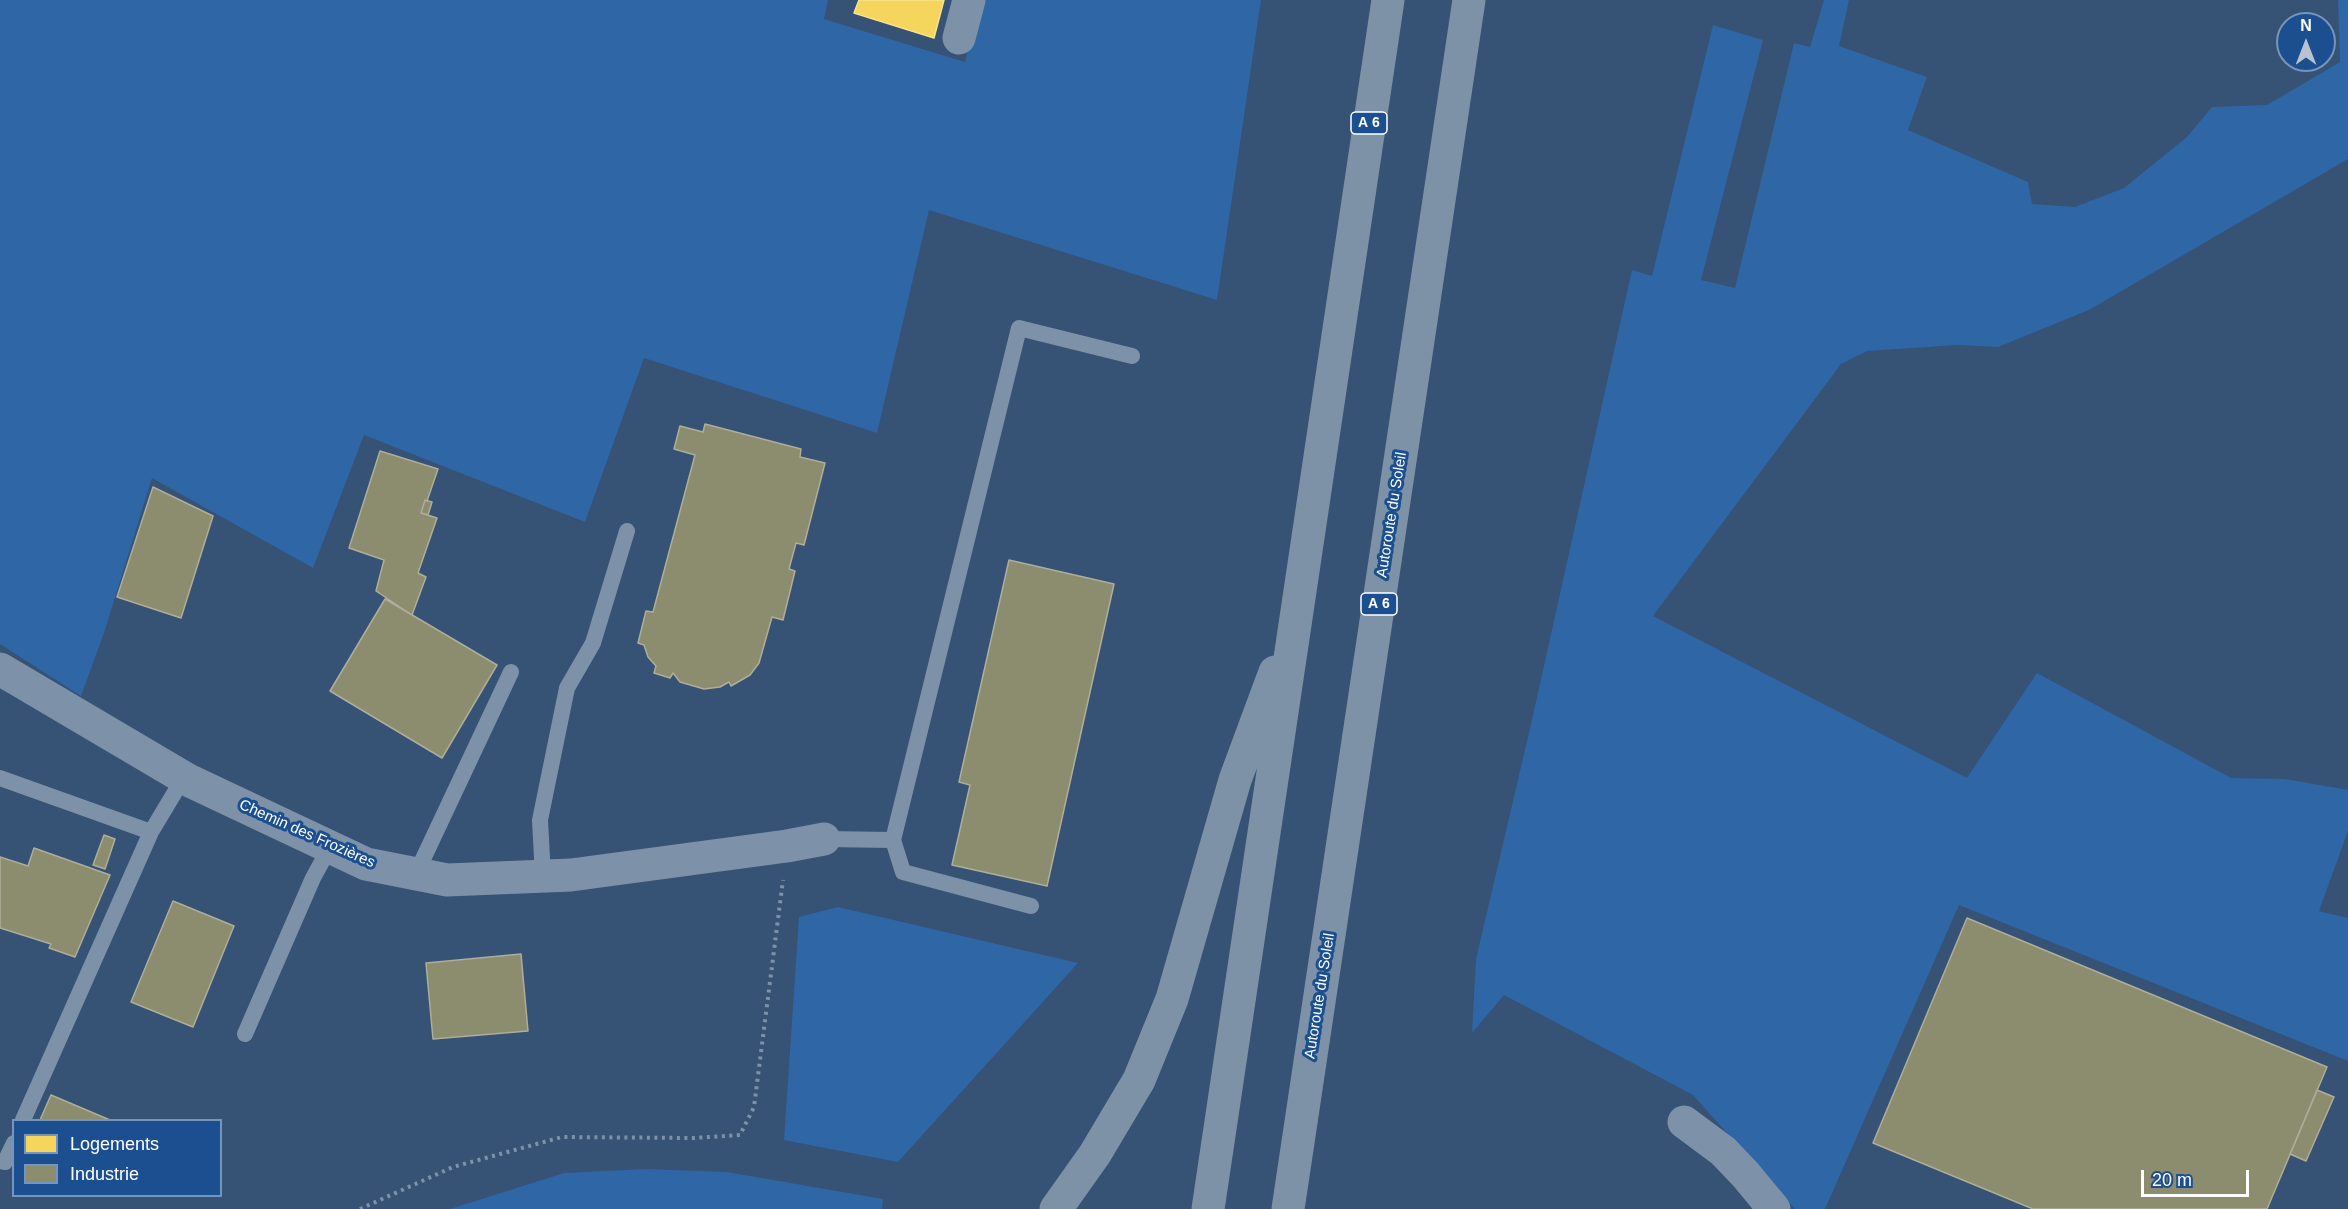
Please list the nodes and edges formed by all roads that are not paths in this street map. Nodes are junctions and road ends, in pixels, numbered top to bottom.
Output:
1 (969, 0) edge
2 (1388, 0) edge
3 (1469, 0) edge
4 (959, 38) dead end
5 (1132, 356) dead end
6 (627, 531) dead end
7 (1299, 605) junction
8 (0, 669) edge
9 (511, 672) dead end
10 (184, 777) junction
11 (0, 778) edge
12 (151, 832) junction
13 (824, 839) joint
14 (893, 840) junction
15 (330, 847) junction
16 (416, 874) junction
17 (543, 877) junction
18 (1031, 906) dead end
19 (245, 1034) dead end
20 (1310, 1063) junction
21 (23, 1119) edge
22 (1684, 1122) dead end
23 (12, 1147) edge
24 (0, 1161) edge
25 (1056, 1209) edge
26 (1208, 1209) edge
27 (1288, 1209) edge
28 (1312, 1209) edge
29 (1774, 1209) edge

1 - 4 street
2 - 7 highway, A 6
3 - 20 highway, Autoroute du Soleil / A 6
5 - 14 lane
6 - 17 lane
7 - 25 highway
7 - 26 highway, A 6
8 - 10 street, Chemin des Frozières
9 - 16 lane
10 - 12 lane
10 - 15 street, Chemin des Frozières
11 - 12 lane
12 - 21 lane
13 - 14 lane
13 - 17 street, Chemin des Frozières
14 - 18 lane
15 - 16 street, Chemin des Frozières
15 - 19 lane
16 - 17 street, Chemin des Frozières
20 - 27 highway, Autoroute du Soleil / A 6
20 - 28 highway
22 - 29 street
23 - 24 lane

